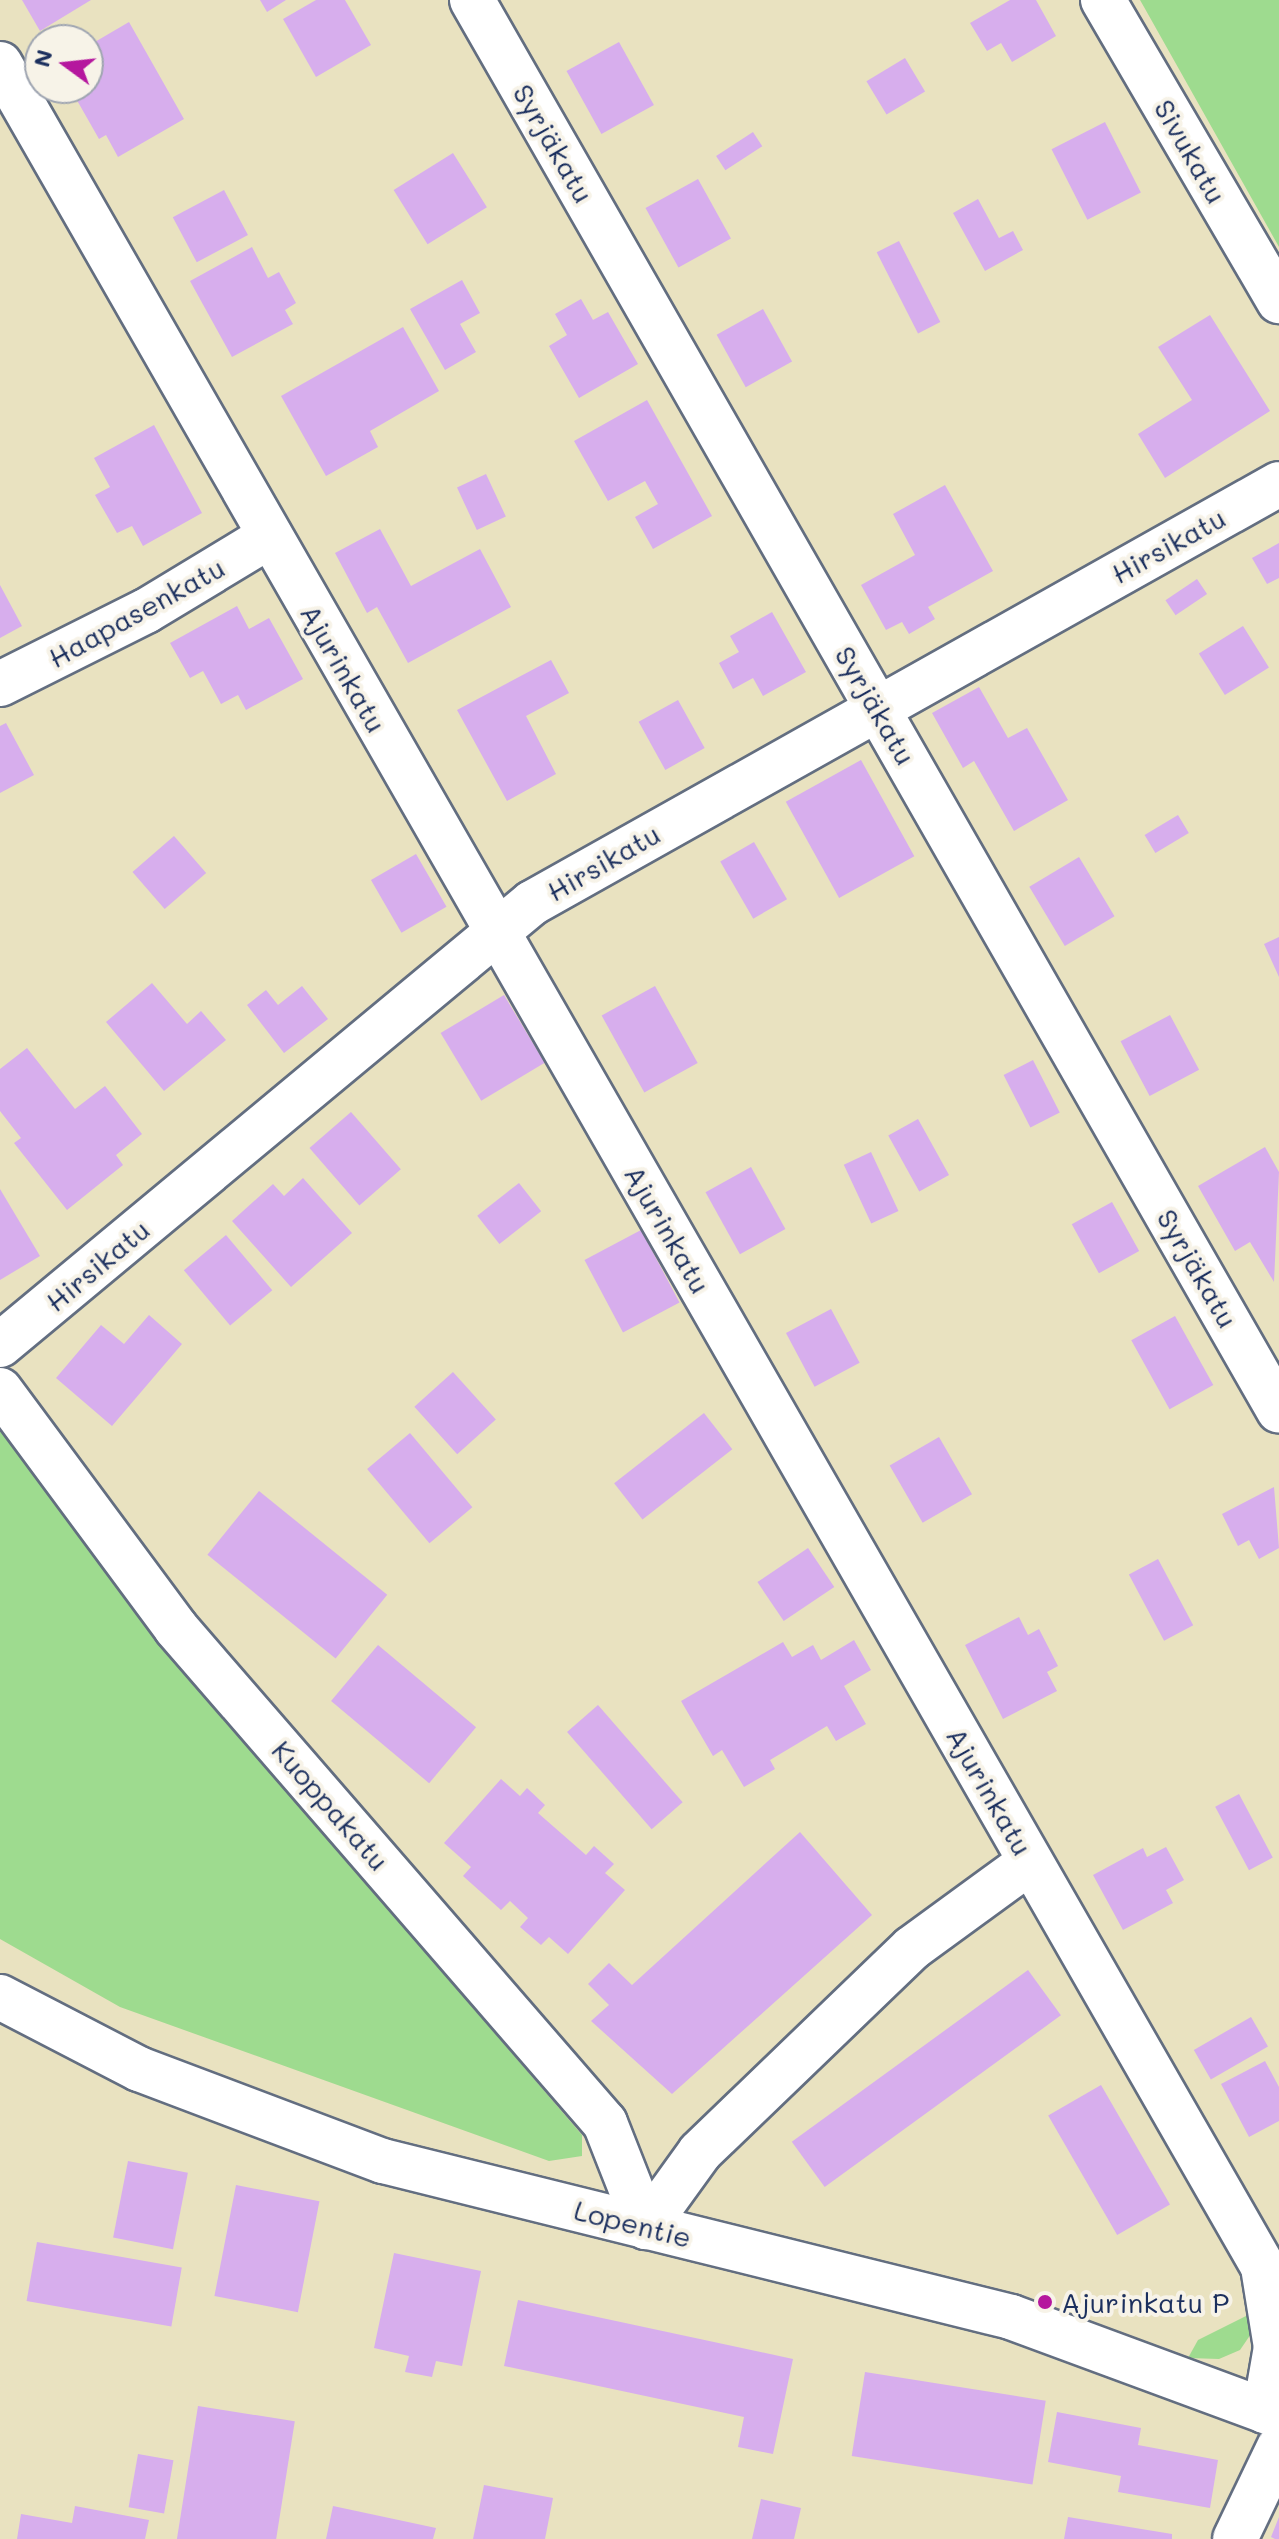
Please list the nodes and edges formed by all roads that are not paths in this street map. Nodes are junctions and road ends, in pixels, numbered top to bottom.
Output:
1 (472, 0) edge
2 (1103, 0) edge
3 (0, 64) edge
4 (1279, 301) edge
5 (1279, 484) edge
6 (270, 536) junction
7 (0, 684) edge
8 (876, 706) junction
9 (498, 931) junction
10 (0, 1345) edge
11 (0, 1390) edge
12 (1279, 1411) edge
13 (1030, 1862) junction
14 (0, 1997) edge
15 (646, 2227) junction
16 (1274, 2425) edge
17 (1235, 2539) edge

1 - 8 street, Syrjäkatu
2 - 4 street, Sivukatu
3 - 6 street, Ajurinkatu
5 - 8 street, Hirsikatu
6 - 7 street, Haapasenkatu
6 - 9 street, Ajurinkatu
8 - 9 street, Hirsikatu
8 - 12 street, Syrjäkatu
9 - 10 street, Hirsikatu
9 - 13 street, Ajurinkatu
11 - 15 street, Kuoppakatu
13 - 15 street
13 - 16 street, Ajurinkatu
14 - 15 street, Lopentie
15 - 16 street, Lopentie
16 - 17 street, Ajurinkatu

